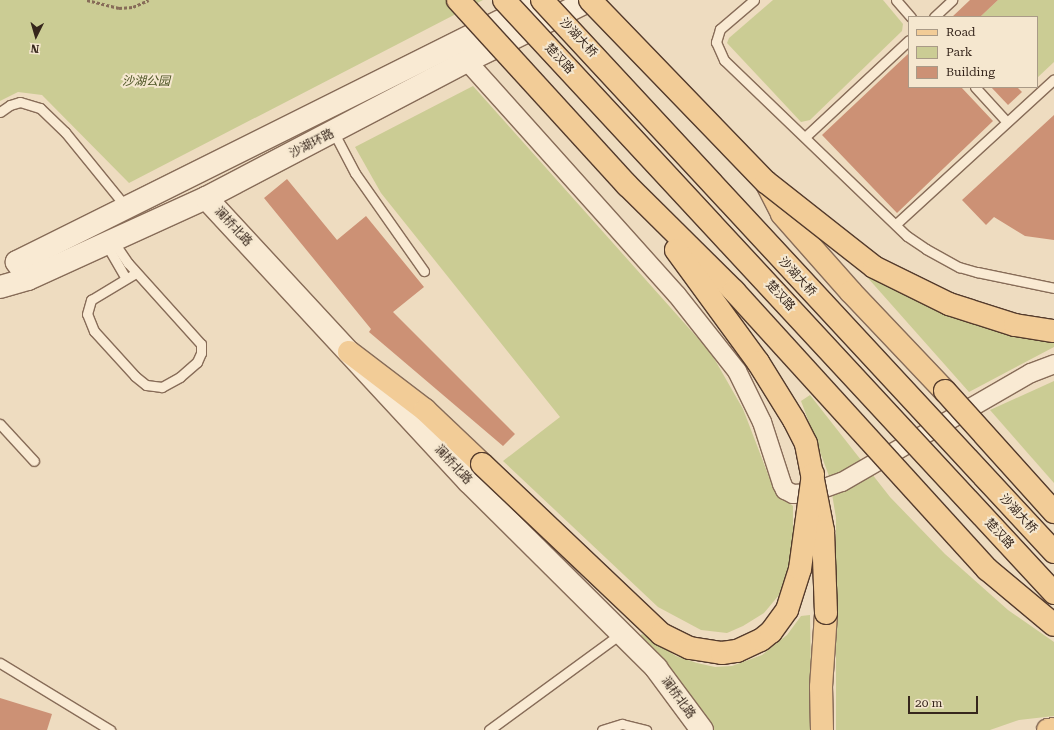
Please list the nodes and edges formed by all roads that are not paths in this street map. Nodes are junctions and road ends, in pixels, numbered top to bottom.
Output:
1 (458, 0) edge
2 (504, 0) edge
3 (542, 0) edge
4 (590, 0) edge
5 (754, 0) edge
6 (896, 0) edge
7 (952, 0) edge
8 (910, 16) edge
9 (935, 16) edge
10 (908, 41) edge
11 (467, 61) junction
12 (1054, 79) edge
13 (976, 88) edge
14 (0, 112) edge
15 (1007, 122) junction
16 (334, 133) junction
17 (805, 137) junction
18 (766, 182) junction
19 (627, 185) junction
20 (206, 198) junction
21 (126, 207) junction
22 (896, 224) junction
23 (109, 242) junction
24 (424, 271) dead end
25 (136, 272) junction
26 (126, 278) junction
27 (28, 279) junction
28 (0, 287) edge
29 (1054, 288) edge
30 (1054, 331) edge
31 (349, 352) junction
32 (1054, 364) edge
33 (0, 424) edge
34 (34, 461) dead end
35 (813, 474) junction
36 (1054, 512) edge
37 (1054, 552) edge
38 (1054, 593) edge
39 (1054, 625) edge
40 (620, 634) junction
41 (0, 663) edge
42 (1054, 729) edge
43 (110, 730) edge
44 (489, 730) edge
45 (602, 730) edge
46 (646, 730) edge
47 (702, 730) edge
48 (822, 730) edge
49 (1048, 730) edge

1 - 19 main road, bridge
2 - 38 main road, 楚汉路, bridge
3 - 21 street
3 - 37 main road, 沙湖大桥, bridge
4 - 11 street, 沙湖环路
4 - 18 main road, bridge
5 - 17 lane
6 - 8 lane
7 - 9 lane
10 - 17 lane
11 - 16 street, 沙湖环路
11 - 32 street
12 - 15 lane
13 - 15 lane
14 - 21 lane
15 - 22 lane
16 - 20 street, 沙湖环路
16 - 24 lane
17 - 22 lane
18 - 30 main road, bridge
18 - 36 main road, bridge
19 - 35 main road, bridge
19 - 39 main road, bridge
20 - 23 street, 沙湖环路
20 - 31 street, 澜桥北路
21 - 27 street
22 - 29 lane
23 - 25 lane
23 - 26 lane
23 - 27 street, 沙湖环路
25 - 26 lane
25 - 26 lane
27 - 28 street, 沙湖环路
31 - 35 main road, bridge
31 - 40 street, 澜桥北路
33 - 34 lane
35 - 48 main road, bridge
40 - 44 lane
40 - 47 street, 澜桥北路
41 - 43 lane
42 - 49 main road
45 - 46 lane

